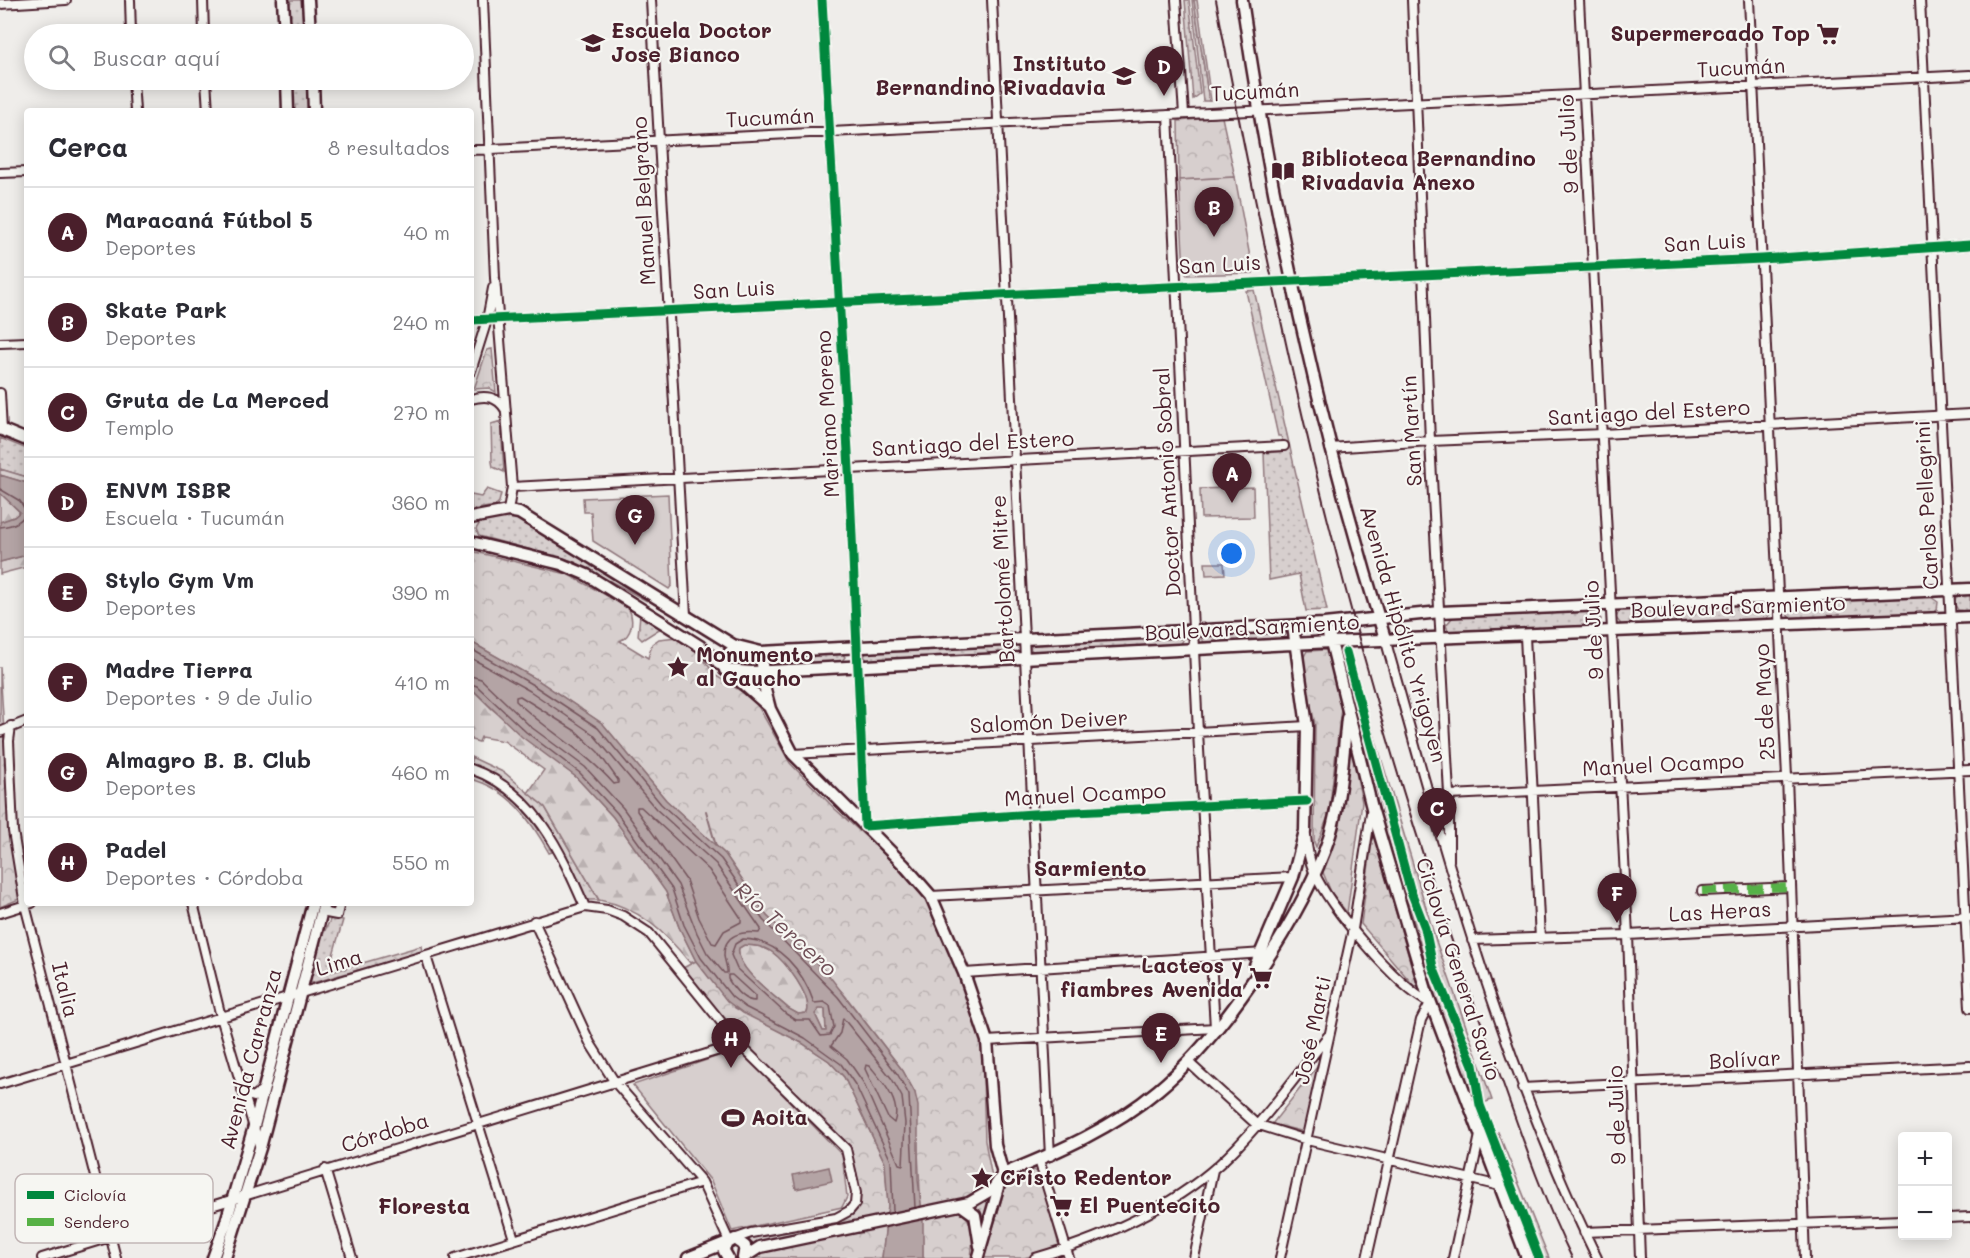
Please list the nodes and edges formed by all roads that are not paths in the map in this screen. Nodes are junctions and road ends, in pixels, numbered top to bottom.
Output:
1 (66, 0) edge
2 (130, 0) edge
3 (202, 0) edge
4 (283, 0) edge
5 (308, 0) edge
6 (483, 0) edge
7 (651, 0) edge
8 (822, 0) edge
9 (992, 0) edge
10 (1176, 0) edge
11 (1242, 0) edge
12 (1412, 0) edge
13 (1580, 0) edge
14 (1749, 0) edge
15 (1920, 0) edge
16 (4, 2) edge
17 (131, 24) edge
18 (203, 24) edge
19 (284, 24) edge
20 (309, 24) edge
21 (1970, 75) edge
22 (1923, 77) junction
23 (1754, 85) junction
24 (134, 90) edge
25 (207, 90) edge
26 (287, 90) edge
27 (313, 90) edge
28 (1584, 93) junction
29 (1416, 102) junction
30 (135, 108) edge
31 (208, 108) edge
32 (288, 108) edge
33 (314, 108) edge
34 (1257, 109) junction
35 (1184, 114) junction
36 (1168, 115) junction
37 (998, 123) junction
38 (830, 132) junction
39 (659, 141) junction
40 (491, 149) junction
41 (474, 150) edge
42 (24, 172) edge
43 (0, 173) edge
44 (1970, 245) edge
45 (1932, 247) junction
46 (1762, 259) junction
47 (1593, 267) junction
48 (1424, 274) junction
49 (495, 278) junction
50 (1293, 279) junction
51 (1177, 285) junction
52 (1006, 294) junction
53 (839, 303) junction
54 (668, 311) junction
55 (498, 319) junction
56 (474, 320) edge
57 (487, 320) junction
58 (24, 342) edge
59 (0, 343) edge
60 (474, 361) edge
61 (0, 393) edge
62 (474, 398) edge
63 (506, 409) junction
64 (1970, 414) edge
65 (1941, 416) junction
66 (1771, 424) junction
67 (1, 430) edge
68 (1602, 434) junction
69 (24, 439) edge
70 (1430, 441) junction
71 (1284, 446) dead end
72 (1330, 448) junction
73 (1185, 450) junction
74 (1015, 459) junction
75 (849, 469) junction
76 (679, 479) junction
77 (512, 487) junction
78 (508, 511) junction
79 (475, 517) edge
80 (474, 540) edge
81 (1970, 589) edge
82 (1950, 590) junction
83 (655, 596) junction
84 (1778, 597) junction
85 (1611, 606) junction
86 (646, 610) junction
87 (1440, 612) junction
88 (686, 615) junction
89 (1970, 617) edge
90 (1378, 618) junction
91 (1951, 618) junction
92 (1324, 624) junction
93 (1779, 625) junction
94 (1293, 626) junction
95 (1193, 630) junction
96 (1613, 632) junction
97 (1525, 636) junction
98 (1024, 639) junction
99 (1441, 639) junction
100 (1331, 642) junction
101 (1386, 642) junction
102 (1294, 645) junction
103 (857, 647) junction
104 (741, 649) junction
105 (1194, 650) junction
106 (761, 652) junction
107 (1025, 659) junction
108 (722, 667) junction
109 (858, 667) junction
110 (762, 671) junction
111 (770, 709) junction
112 (1348, 709) junction
113 (24, 722) edge
114 (11, 726) junction
115 (1307, 726) junction
116 (0, 732) edge
117 (1198, 732) junction
118 (1029, 741) junction
119 (861, 750) junction
120 (793, 754) junction
121 (474, 770) edge
122 (1970, 770) edge
123 (1959, 771) junction
124 (1787, 777) junction
125 (1620, 786) junction
126 (1533, 790) junction
127 (1449, 794) junction
128 (1429, 796) junction
129 (1306, 801) junction
130 (1202, 807) junction
131 (1372, 808) junction
132 (1033, 814) junction
133 (865, 826) junction
134 (1305, 831) junction
135 (1449, 861) junction
136 (1314, 872) junction
137 (1293, 877) junction
138 (1206, 883) junction
139 (24, 885) edge
140 (1790, 887) junction
141 (1036, 891) junction
142 (1702, 891) dead end
143 (931, 896) junction
144 (24, 905) edge
145 (28, 906) edge
146 (194, 906) edge
147 (312, 906) edge
148 (339, 906) edge
149 (323, 907) edge
150 (585, 907) junction
151 (0, 913) edge
152 (1968, 917) edge
153 (534, 921) junction
154 (1791, 927) junction
155 (1353, 929) junction
156 (1628, 935) junction
157 (1472, 939) junction
158 (1540, 939) junction
159 (1266, 953) junction
160 (426, 956) junction
161 (1211, 958) junction
162 (1040, 968) junction
163 (964, 974) junction
164 (301, 993) junction
165 (288, 997) junction
166 (1430, 1003) junction
167 (1970, 1008) edge
168 (221, 1017) junction
169 (1215, 1028) junction
170 (1330, 1034) junction
171 (1044, 1038) junction
172 (987, 1041) junction
173 (739, 1044) junction
174 (1188, 1062) junction
175 (65, 1064) junction
176 (1970, 1066) edge
177 (1796, 1075) junction
178 (614, 1081) junction
179 (266, 1083) junction
180 (1634, 1083) junction
181 (0, 1084) edge
182 (1522, 1088) junction
183 (241, 1089) junction
184 (479, 1124) junction
185 (1256, 1124) junction
186 (254, 1130) junction
187 (1480, 1136) junction
188 (1307, 1140) junction
189 (260, 1148) junction
190 (1045, 1158) junction
191 (1389, 1158) junction
192 (325, 1169) junction
193 (1213, 1170) junction
194 (93, 1174) edge
195 (1003, 1174) junction
196 (1471, 1179) junction
197 (702, 1182) junction
198 (1500, 1186) junction
199 (246, 1196) junction
200 (233, 1200) junction
201 (213, 1206) edge
202 (957, 1206) junction
203 (1970, 1216) edge
204 (1952, 1218) edge
205 (1898, 1220) edge
206 (1803, 1224) junction
207 (1640, 1230) junction
208 (1584, 1232) junction
209 (514, 1239) junction
210 (733, 1241) junction
211 (96, 1243) edge
212 (111, 1243) edge
213 (980, 1246) junction
214 (760, 1247) junction
215 (1066, 1249) junction
216 (472, 1256) edge
217 (42, 1258) edge
218 (116, 1258) edge
219 (213, 1258) edge
220 (225, 1258) edge
221 (352, 1258) edge
222 (455, 1258) edge
223 (688, 1258) edge
224 (728, 1258) edge
225 (743, 1258) edge
226 (978, 1258) edge
227 (1035, 1258) edge
228 (1069, 1258) edge
229 (1194, 1258) edge
230 (1280, 1258) edge
231 (1367, 1258) edge
232 (1453, 1258) edge
233 (1527, 1258) edge
234 (1597, 1258) edge
235 (1640, 1258) edge
236 (1805, 1258) edge

1 - 16 street
2 - 17 street
3 - 18 street
4 - 19 main road
5 - 20 main road
6 - 40 street
7 - 39 street, Manuel Belgrano
8 - 38 street, Mariano Moreno
9 - 37 street, Bartolomé Mitre
10 - 35 street
11 - 34 main road, Avenida Hipólito Yrigoyen
12 - 29 street, San Martín
13 - 28 street, 9 de Julio
14 - 23 street, 25 de Mayo
15 - 22 street, Carlos Pellegrini
21 - 22 street, Tucumán
22 - 23 street, Tucumán
22 - 45 street, Carlos Pellegrini
23 - 28 street, Tucumán
23 - 46 street, 25 de Mayo
24 - 30 street
25 - 31 street
26 - 32 main road
27 - 33 main road
28 - 29 street, Tucumán
28 - 47 street, 9 de Julio
29 - 34 street, Tucumán
29 - 48 street, San Martín
34 - 35 street, Tucumán
34 - 50 main road, Avenida Hipólito Yrigoyen
35 - 36 street, Tucumán
36 - 37 street, Tucumán
36 - 51 street, Doctor Antonio Sobral
37 - 38 street, Tucumán
37 - 52 street, Bartolomé Mitre
38 - 39 street, Tucumán
38 - 53 street, Mariano Moreno
39 - 40 street, Tucumán
39 - 54 street, Manuel Belgrano
40 - 41 street, Tucumán
40 - 49 street
42 - 43 street
44 - 45 street, San Luis
45 - 46 street, San Luis
45 - 65 street, Carlos Pellegrini
46 - 47 street, San Luis
46 - 66 street, 25 de Mayo
47 - 48 street, San Luis
47 - 68 street, 9 de Julio
48 - 50 street, San Luis
48 - 70 street, San Martín
49 - 55 street
49 - 57 street
50 - 51 street, San Luis
50 - 72 main road, Avenida Hipólito Yrigoyen
51 - 52 street, San Luis
51 - 73 street, Doctor Antonio Sobral
52 - 53 street, San Luis
52 - 74 street, Bartolomé Mitre
53 - 54 street, San Luis
53 - 75 street, Mariano Moreno
54 - 55 street, San Luis
54 - 76 street, Manuel Belgrano
55 - 57 street, San Luis
55 - 63 street
56 - 57 street, San Luis
57 - 60 street
58 - 59 street
61 - 67 street
62 - 63 street
63 - 77 street
64 - 65 street, Santiago del Estero
65 - 66 street, Santiago del Estero
65 - 82 street, Carlos Pellegrini
66 - 68 street, Santiago del Estero
66 - 84 street, 25 de Mayo
67 - 69 main road
68 - 70 street, Santiago del Estero
68 - 85 street, 9 de Julio
70 - 72 street, Santiago del Estero
70 - 87 street, San Martín
71 - 73 street, Santiago del Estero
72 - 90 main road, Avenida Hipólito Yrigoyen
73 - 74 street, Santiago del Estero
73 - 95 street, Doctor Antonio Sobral
74 - 75 street, Santiago del Estero
74 - 98 street, Bartolomé Mitre
75 - 76 street, Santiago del Estero
75 - 103 street, Mariano Moreno
76 - 77 street, Santiago del Estero
76 - 88 street, Manuel Belgrano
77 - 78 street
78 - 79 main road
78 - 83 main road
80 - 86 main road
81 - 82 main road, Boulevard Sarmiento
82 - 84 main road, Boulevard Sarmiento
82 - 91 street, Carlos Pellegrini
83 - 86 main road
83 - 88 main road
84 - 85 main road, Boulevard Sarmiento
84 - 93 street, 25 de Mayo
85 - 87 main road, Boulevard Sarmiento
85 - 96 street, 9 de Julio
86 - 108 main road
87 - 90 main road, Boulevard Sarmiento
87 - 99 street, San Martín
88 - 104 main road
89 - 91 main road, Boulevard Sarmiento
90 - 92 main road, Boulevard Sarmiento
90 - 101 main road, Avenida Hipólito Yrigoyen
91 - 93 main road, Boulevard Sarmiento
91 - 123 street, Carlos Pellegrini
92 - 94 main road, Boulevard Sarmiento
92 - 100 main road
93 - 96 main road, Boulevard Sarmiento
93 - 124 street, 25 de Mayo
94 - 95 main road, Boulevard Sarmiento
94 - 102 main road
95 - 98 main road, Boulevard Sarmiento
95 - 105 street, Doctor Antonio Sobral
96 - 97 main road, Boulevard Sarmiento
96 - 125 street, 9 de Julio
97 - 99 main road, Boulevard Sarmiento
97 - 126 street
98 - 103 main road, Boulevard Sarmiento
98 - 107 street, Bartolomé Mitre
99 - 101 main road, Boulevard Sarmiento
99 - 127 street, San Martín
100 - 101 main road, Boulevard Sarmiento
100 - 102 main road, Boulevard Sarmiento
100 - 112 main road
101 - 128 street, Avenida Hipólito Yrigoyen
102 - 105 main road, Boulevard Sarmiento
102 - 115 main road
103 - 106 main road, Boulevard Sarmiento
103 - 109 street, Mariano Moreno
104 - 106 main road, Boulevard Sarmiento
104 - 108 main road
105 - 107 main road, Boulevard Sarmiento
105 - 117 street, Doctor Antonio Sobral
106 - 110 main road
107 - 109 main road, Boulevard Sarmiento
107 - 118 street, Bartolomé Mitre
108 - 110 main road, Boulevard Sarmiento
108 - 111 main road
109 - 110 main road, Boulevard Sarmiento
109 - 119 street, Mariano Moreno
110 - 111 main road
111 - 120 main road
112 - 131 main road
112 - 136 main road
113 - 114 street
114 - 116 street
114 - 139 street, Italia
115 - 117 street, Salomón Deiver
115 - 129 main road
117 - 118 street, Salomón Deiver
117 - 130 street, Doctor Antonio Sobral
118 - 119 street, Salomón Deiver
118 - 132 street, Bartolomé Mitre
119 - 120 street, Salomón Deiver
119 - 133 street, Mariano Moreno
120 - 133 main road
121 - 150 street
122 - 123 street, Manuel Ocampo
123 - 124 street, Manuel Ocampo
123 - 152 street, Carlos Pellegrini
124 - 125 street, Manuel Ocampo
124 - 140 street, 25 de Mayo
125 - 126 street, Manuel Ocampo
125 - 156 street, 9 de Julio
126 - 127 street, Manuel Ocampo
126 - 158 street
127 - 128 street, Manuel Ocampo
127 - 135 street, San Martín
128 - 135 street, Avenida Hipólito Yrigoyen
129 - 130 street, Manuel Ocampo
129 - 134 main road
130 - 132 street, Manuel Ocampo
130 - 138 street, Doctor Antonio Sobral
131 - 155 street, José Marti
131 - 166 main road
132 - 133 street, Manuel Ocampo
132 - 141 street, Bartolomé Mitre
133 - 143 main road
134 - 136 street
134 - 137 main road
135 - 157 street, Avenida Hipólito Yrigoyen
136 - 155 street
136 - 159 main road
137 - 138 street
137 - 159 main road
138 - 141 street
138 - 161 street, Doctor Antonio Sobral
140 - 142 street
140 - 154 street, 25 de Mayo
141 - 143 street
141 - 162 street, Bartolomé Mitre
143 - 163 main road
144 - 151 street
145 - 175 street, Italia
146 - 168 street
147 - 165 main road, Avenida Carranza
148 - 149 street
149 - 164 main road, Avenida Carranza
150 - 153 street, Lima
150 - 173 street
152 - 154 street, Las Heras
152 - 167 street, Carlos Pellegrini
153 - 160 street, Lima
153 - 178 street
154 - 156 street, Las Heras
154 - 177 street, 25 de Mayo
155 - 166 street
155 - 170 street, José Marti
156 - 158 street, Las Heras
156 - 180 street, 9 de Julio
157 - 158 street, Las Heras
157 - 182 street, Avenida Hipólito Yrigoyen
159 - 161 street
159 - 169 main road
160 - 164 street, Lima
160 - 184 street
161 - 162 street
161 - 169 street, Doctor Antonio Sobral
162 - 163 street
162 - 171 street, Bartolomé Mitre
163 - 172 main road
164 - 165 street, Lima
164 - 189 main road, Avenida Carranza
165 - 168 street, Lima
165 - 179 main road, Avenida Carranza
166 - 187 main road
166 - 191 street
168 - 175 street, Lima
168 - 183 street
169 - 171 street
169 - 174 main road
170 - 185 street
170 - 188 street, José Marti
171 - 172 street
171 - 190 street, Bartolomé Mitre
172 - 195 main road
173 - 178 street, Córdoba
173 - 210 street
174 - 185 street
174 - 190 main road
175 - 181 street, Lima
175 - 194 street, Italia
176 - 177 street, Bolívar
177 - 180 street, Bolívar
177 - 206 street, 25 de Mayo
178 - 184 street, Córdoba
178 - 197 street
179 - 183 street
179 - 186 main road, Avenida Carranza
180 - 182 street, Bolívar
180 - 207 street, 9 de Julio
182 - 208 street, Avenida Hipólito Yrigoyen
183 - 186 street
184 - 192 street, Córdoba
184 - 209 street
185 - 188 street
185 - 193 street
186 - 189 street
186 - 200 main road, Avenida Carranza
187 - 196 street
187 - 198 main road
188 - 191 street
188 - 230 street, José Marti
189 - 199 main road, Avenida Carranza
190 - 195 main road
190 - 215 street, Bartolomé Mitre
191 - 196 street
191 - 231 street
192 - 199 street, Córdoba
192 - 221 street
193 - 215 street
193 - 229 street
195 - 202 main road
195 - 213 street
196 - 198 street
196 - 232 street
197 - 209 street
197 - 210 street
198 - 233 main road
199 - 200 street, Córdoba
199 - 220 main road, Avenida Carranza
200 - 201 street, Córdoba
200 - 219 main road, Avenida Carranza
202 - 213 main road
202 - 214 main road
203 - 204 street
205 - 206 street
206 - 207 street
206 - 236 street, 25 de Mayo
207 - 208 street
207 - 235 street, 9 de Julio
208 - 234 street, Avenida Hipólito Yrigoyen
209 - 216 street
210 - 214 main road
210 - 223 main road
210 - 224 main road
210 - 225 main road
211 - 217 street, Córdoba
212 - 218 street, Italia
213 - 226 street
214 - 225 main road
215 - 227 street
215 - 228 street, Bartolomé Mitre
216 - 222 street

